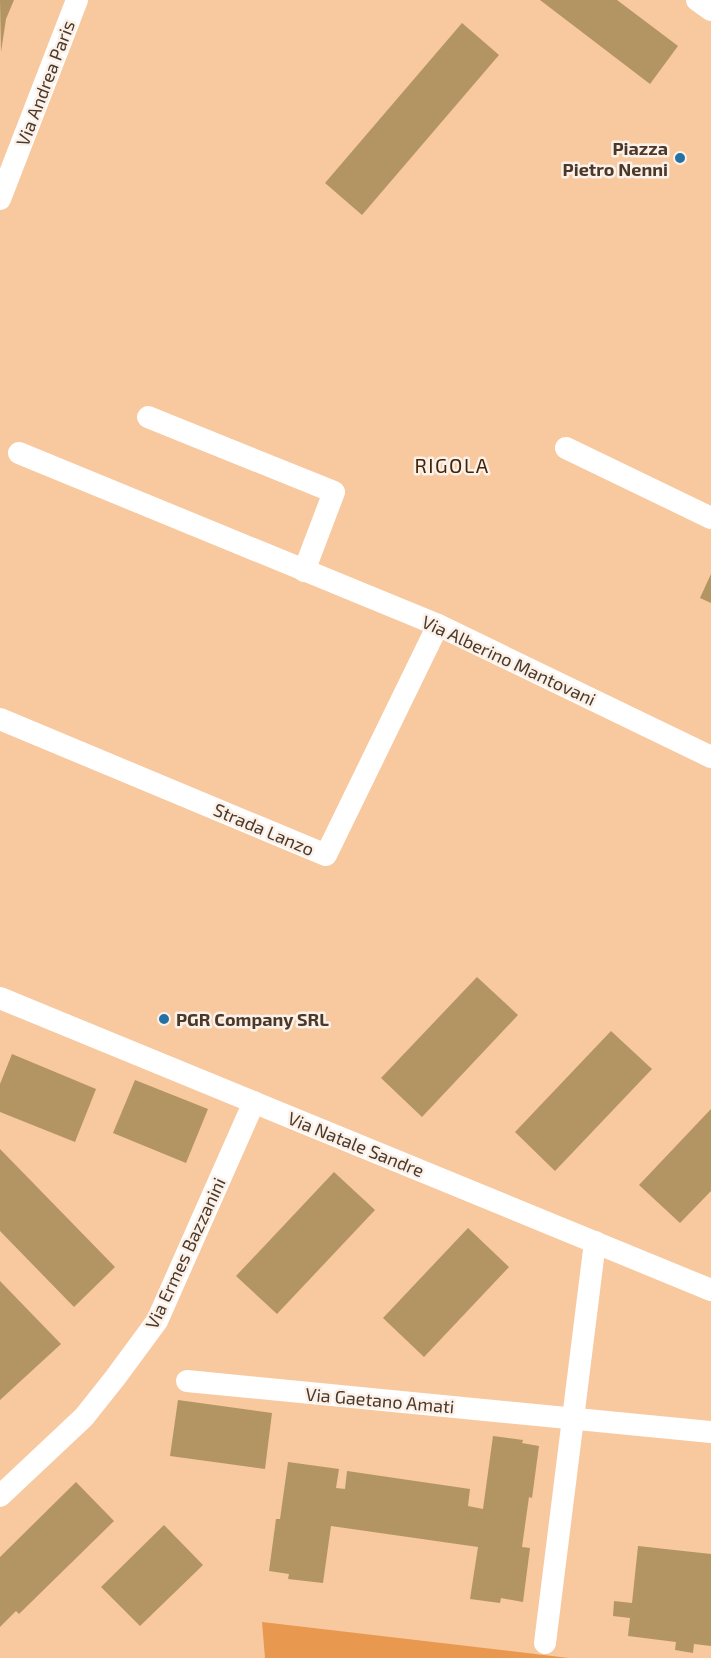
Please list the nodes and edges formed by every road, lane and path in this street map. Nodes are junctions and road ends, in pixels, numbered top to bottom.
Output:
1 (77, 0) edge
2 (697, 0) edge
3 (711, 10) edge
4 (7, 159) edge
5 (0, 199) edge
6 (148, 417) dead end
7 (566, 448) dead end
8 (19, 453) dead end
9 (711, 518) edge
10 (304, 571) junction
11 (438, 625) junction
12 (0, 719) edge
13 (711, 757) edge
14 (0, 998) edge
15 (254, 1102) junction
16 (595, 1242) junction
17 (711, 1290) edge
18 (187, 1381) dead end
19 (573, 1418) junction
20 (711, 1432) edge
21 (0, 1497) edge
22 (544, 1643) dead end

1 - 4 street, Via Andrea Paris
2 - 3 street
4 - 5 street, Via Andrea Paris
6 - 10 street
7 - 9 street
8 - 10 street, Via Alberino Mantovani
10 - 11 street, Via Alberino Mantovani
11 - 12 street, Strada Lanzo
11 - 13 street, Via Alberino Mantovani
14 - 15 street, Via Natale Sandre
15 - 16 street, Via Natale Sandre
15 - 21 street, Via Ermes Bazzanini
16 - 17 street, Via Natale Sandre
16 - 19 street
18 - 19 street, Via Gaetano Amati
19 - 20 street, Via Gaetano Amati
19 - 22 street

